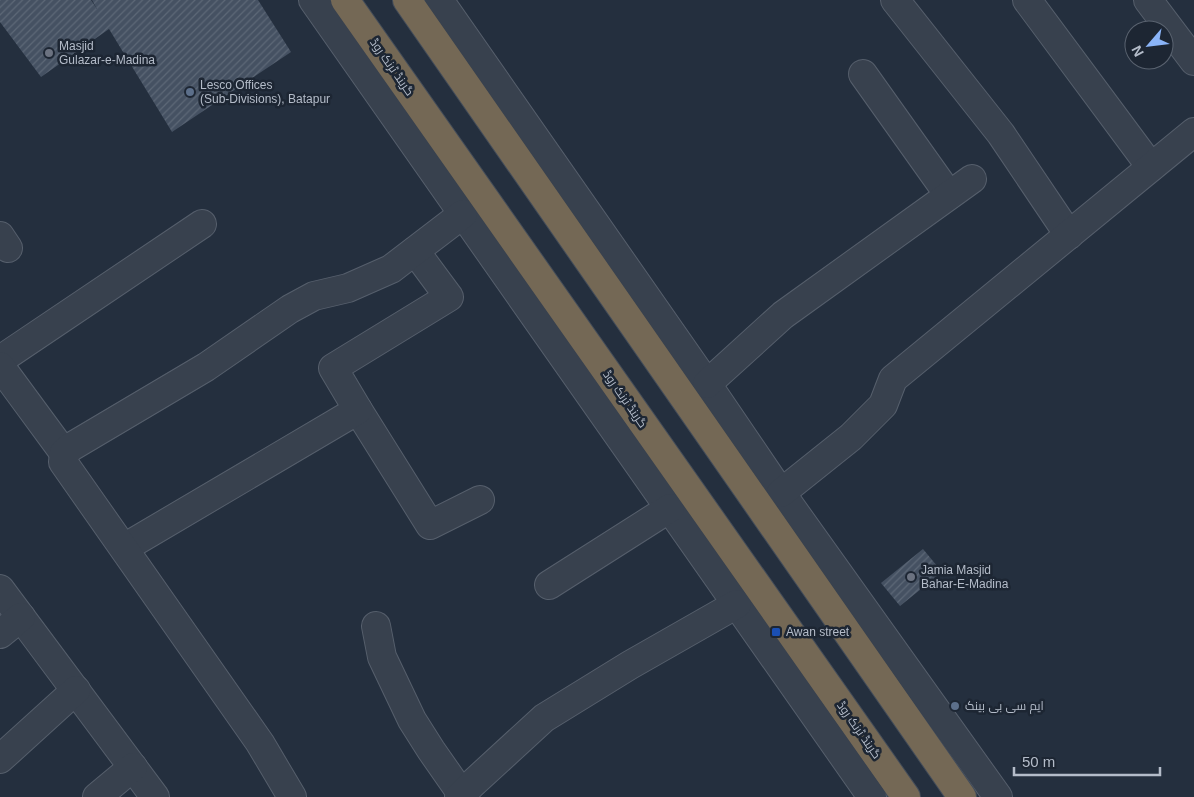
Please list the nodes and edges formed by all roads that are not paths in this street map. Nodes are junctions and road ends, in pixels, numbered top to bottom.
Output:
1 (314, 0) edge
2 (345, 0) edge
3 (407, 0) edge
4 (440, 0) edge
5 (895, 0) edge
6 (1027, 0) edge
7 (1148, 0) edge
8 (1194, 61) edge
9 (863, 74) dead end
10 (1191, 142) edge
11 (1151, 167) junction
12 (972, 178) dead end
13 (949, 195) junction
14 (463, 214) junction
15 (202, 224) dead end
16 (1069, 235) junction
17 (415, 251) junction
18 (0, 360) edge
19 (0, 366) edge
20 (707, 384) junction
21 (358, 410) junction
22 (64, 453) junction
23 (781, 493) junction
24 (480, 500) dead end
25 (670, 508) junction
26 (698, 525) junction
27 (124, 548) junction
28 (549, 585) dead end
29 (0, 589) edge
30 (737, 604) junction
31 (21, 617) junction
32 (376, 626) dead end
33 (0, 634) edge
34 (800, 647) junction
35 (779, 663) junction
36 (76, 690) junction
37 (0, 759) edge
38 (133, 767) junction
39 (460, 795) edge
40 (97, 797) edge
41 (155, 797) edge
42 (292, 797) edge
43 (872, 797) edge
44 (906, 797) edge
45 (962, 797) edge
46 (998, 797) edge

1 - 14 street
2 - 26 highway, گرینڈ ٹرنک روڈ
3 - 45 highway
4 - 20 street
5 - 16 street
6 - 11 street
7 - 8 street
9 - 13 street
10 - 11 street
11 - 16 street
12 - 13 street
13 - 20 street
14 - 17 street
14 - 25 street
15 - 18 street
16 - 23 street
17 - 21 street
17 - 22 street
19 - 22 street
20 - 23 street
21 - 24 street
21 - 27 street
22 - 27 street
23 - 46 street
25 - 26 street
25 - 28 street
26 - 30 street
26 - 34 highway, گرینڈ ٹرنک روڈ
27 - 42 street
29 - 31 street
30 - 35 street
30 - 39 street
31 - 33 street
31 - 36 street
32 - 39 street
34 - 35 street
34 - 44 highway, گرینڈ ٹرنک روڈ
35 - 43 street
36 - 37 street
36 - 38 street
38 - 40 street
38 - 41 street

